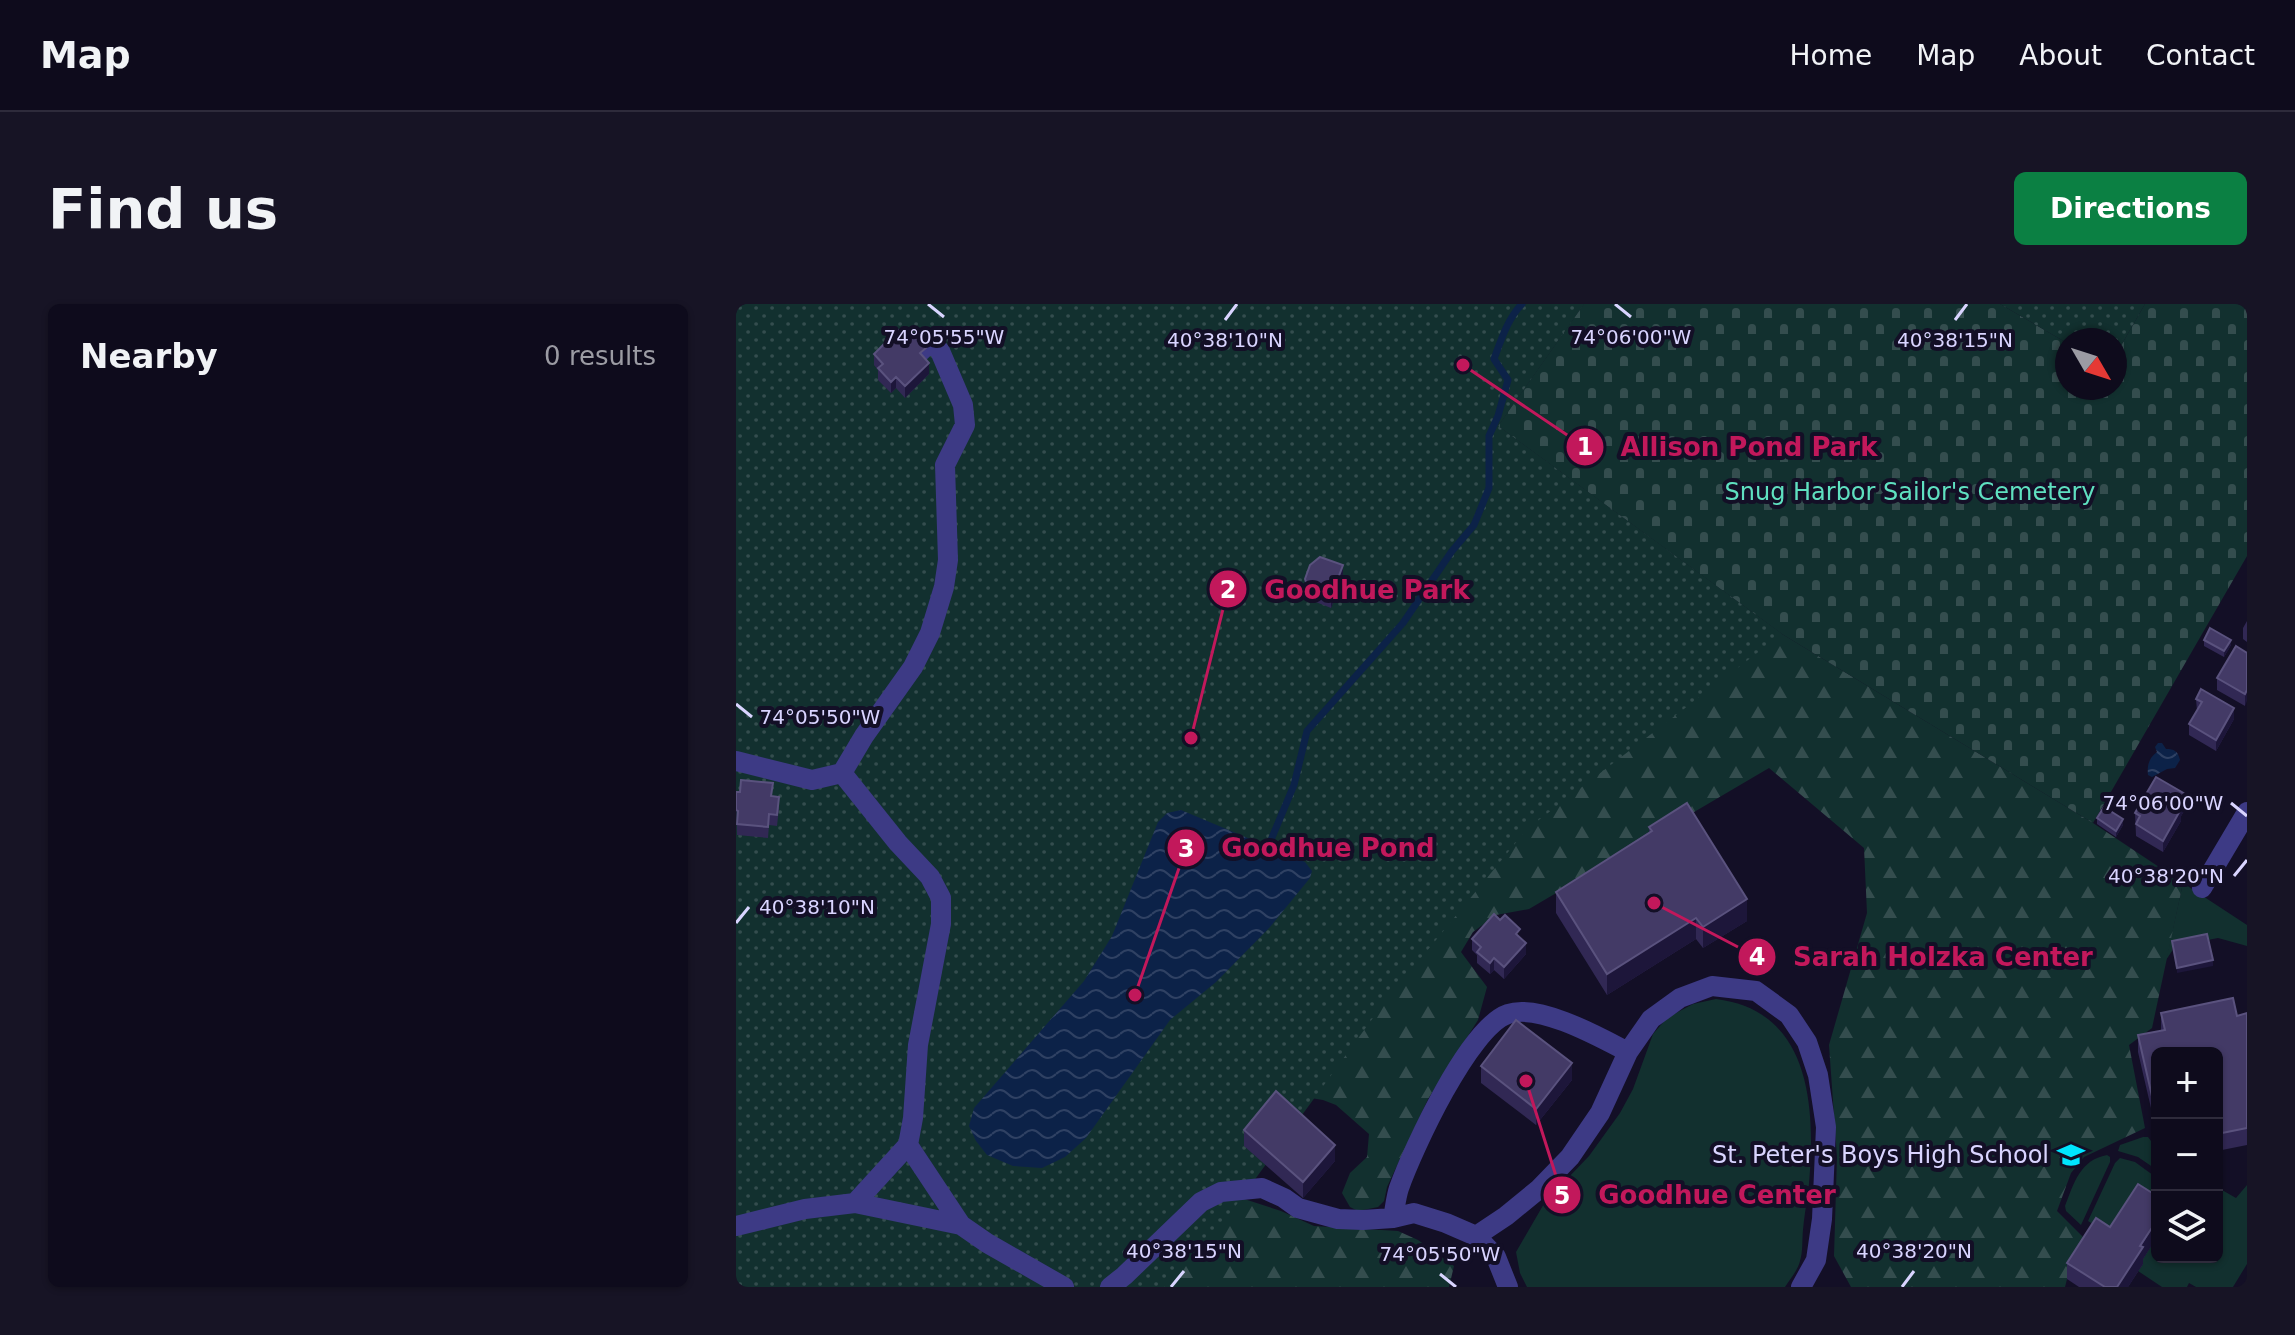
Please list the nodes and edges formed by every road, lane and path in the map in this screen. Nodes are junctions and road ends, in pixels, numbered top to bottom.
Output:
1 (919, 353) edge
2 (736, 761) edge
3 (842, 773) junction
4 (2247, 812) edge
5 (2202, 888) dead end
6 (1628, 1052) junction
7 (908, 1145) junction
8 (855, 1203) junction
9 (1393, 1218) junction
10 (961, 1225) junction
11 (736, 1226) edge
12 (1476, 1236) junction
13 (1806, 1285) edge
14 (1064, 1287) edge
15 (1110, 1287) edge
16 (1508, 1287) edge

1 - 3 street
2 - 3 street
3 - 7 street
4 - 5 street
6 - 9 street
6 - 12 street
6 - 13 street
7 - 8 street
7 - 10 street
8 - 10 street
8 - 11 street
9 - 12 street
9 - 15 street
10 - 14 street
12 - 16 street

